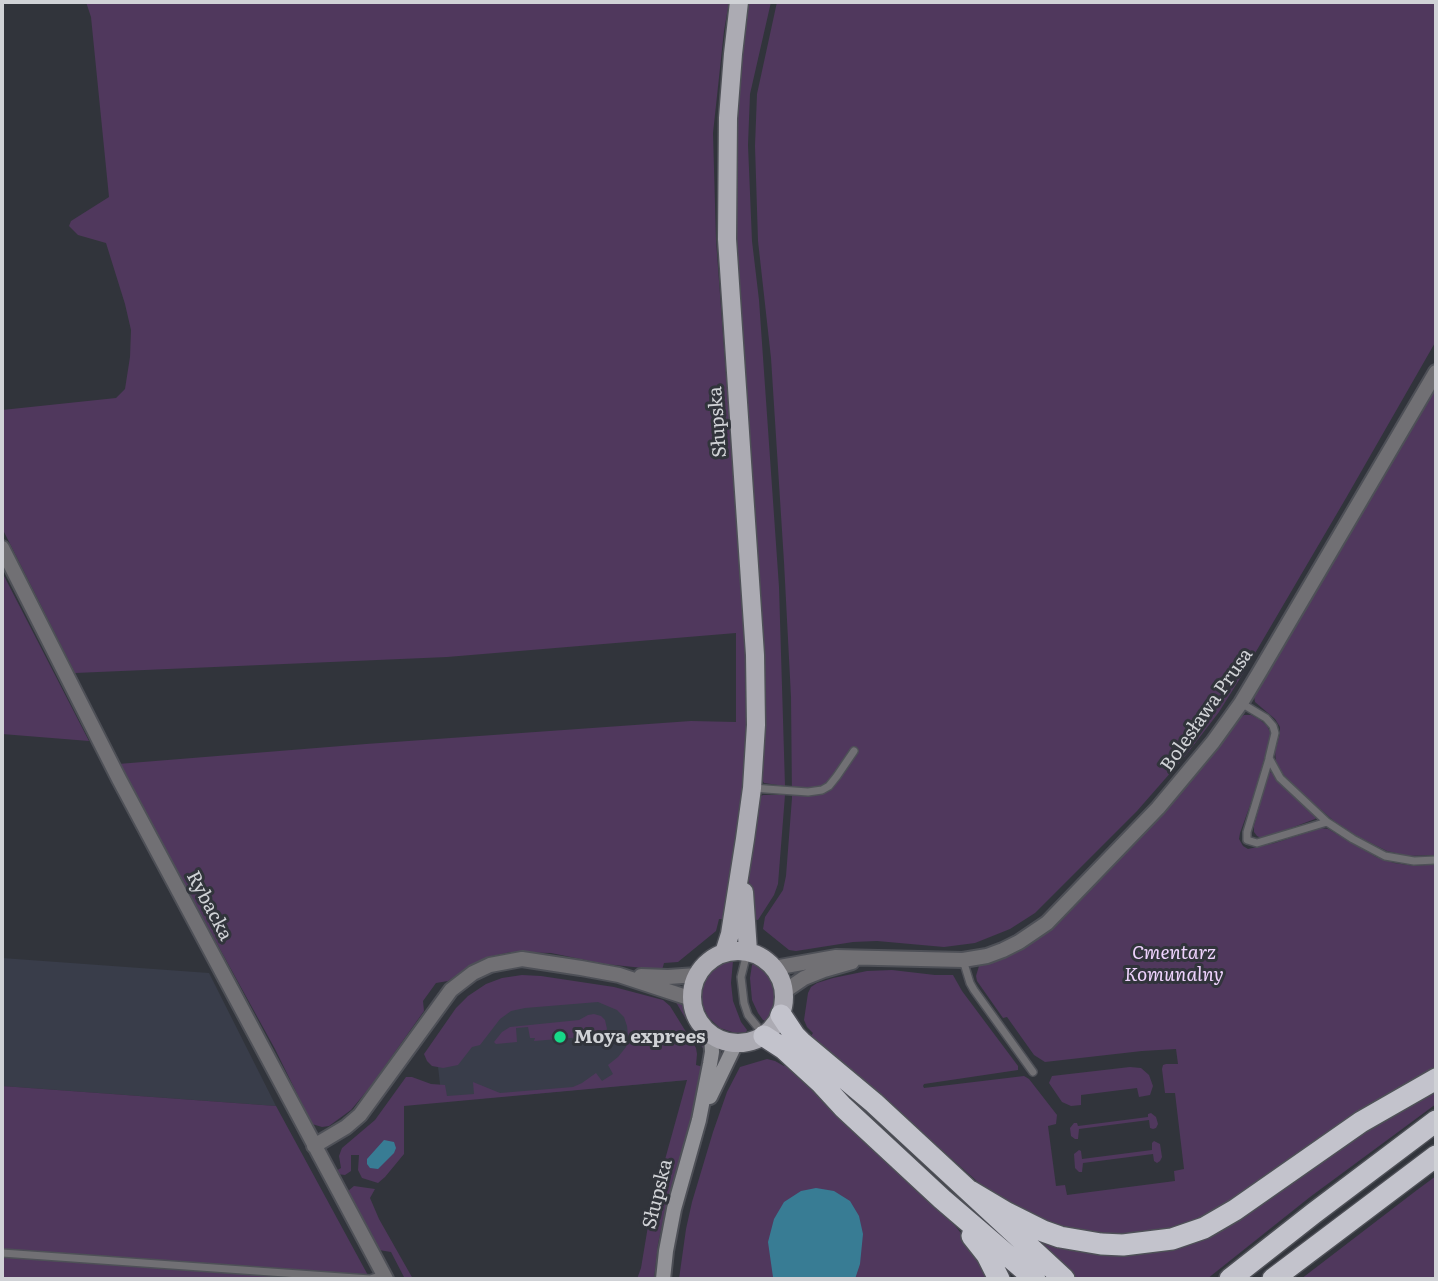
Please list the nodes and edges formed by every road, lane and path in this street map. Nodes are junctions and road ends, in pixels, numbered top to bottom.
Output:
1 (739, 2) edge
2 (1436, 372) edge
3 (2, 548) edge
4 (1241, 703) junction
5 (854, 751) dead end
6 (1269, 758) junction
7 (752, 788) junction
8 (1327, 822) junction
9 (745, 839) junction
10 (1436, 860) edge
11 (748, 951) junction
12 (724, 953) junction
13 (874, 957) junction
14 (963, 960) junction
15 (774, 968) junction
16 (619, 975) junction
17 (697, 975) junction
18 (785, 991) junction
19 (692, 999) junction
20 (781, 1015) junction
21 (711, 1034) junction
22 (764, 1036) junction
23 (736, 1044) junction
24 (793, 1058) junction
25 (1033, 1072) dead end
26 (826, 1076) dead end
27 (1436, 1079) edge
28 (838, 1083) dead end
29 (874, 1103) junction
30 (699, 1120) junction
31 (1436, 1121) edge
32 (314, 1146) junction
33 (1436, 1157) edge
34 (970, 1191) junction
35 (942, 1199) junction
36 (2, 1253) edge
37 (385, 1277) edge
38 (663, 1279) edge
39 (999, 1279) edge
40 (1035, 1279) edge
41 (1064, 1279) edge
42 (1230, 1279) edge
43 (1273, 1279) edge

1 - 7 main road, Słupska
2 - 4 street, Bolesława Prusa
3 - 32 street, Rybacka
4 - 6 lane
4 - 14 street, Bolesława Prusa
5 - 7 lane
6 - 8 lane
6 - 8 lane
7 - 9 main road, Słupska
8 - 10 lane
9 - 11 main road, Słupska
9 - 12 main road, Słupska
11 - 12 main road
11 - 15 main road
11 - 22 lane
12 - 17 main road
13 - 14 street, Bolesława Prusa
13 - 15 street, Bolesława Prusa
13 - 18 street, Bolesława Prusa
14 - 25 lane
15 - 18 main road
16 - 17 street
16 - 19 street
16 - 32 street
17 - 19 main road
18 - 20 main road
19 - 21 main road
20 - 22 main road
20 - 29 highway
21 - 23 main road
21 - 30 main road, Słupska
22 - 23 main road
22 - 24 highway
23 - 30 main road, Słupska
24 - 26 lane
24 - 35 highway
27 - 34 highway
28 - 29 lane
29 - 34 highway
30 - 38 main road, Słupska
31 - 42 highway
32 - 37 street, Rybacka
33 - 43 highway
34 - 41 highway
35 - 39 highway
35 - 40 highway
36 - 37 lane

